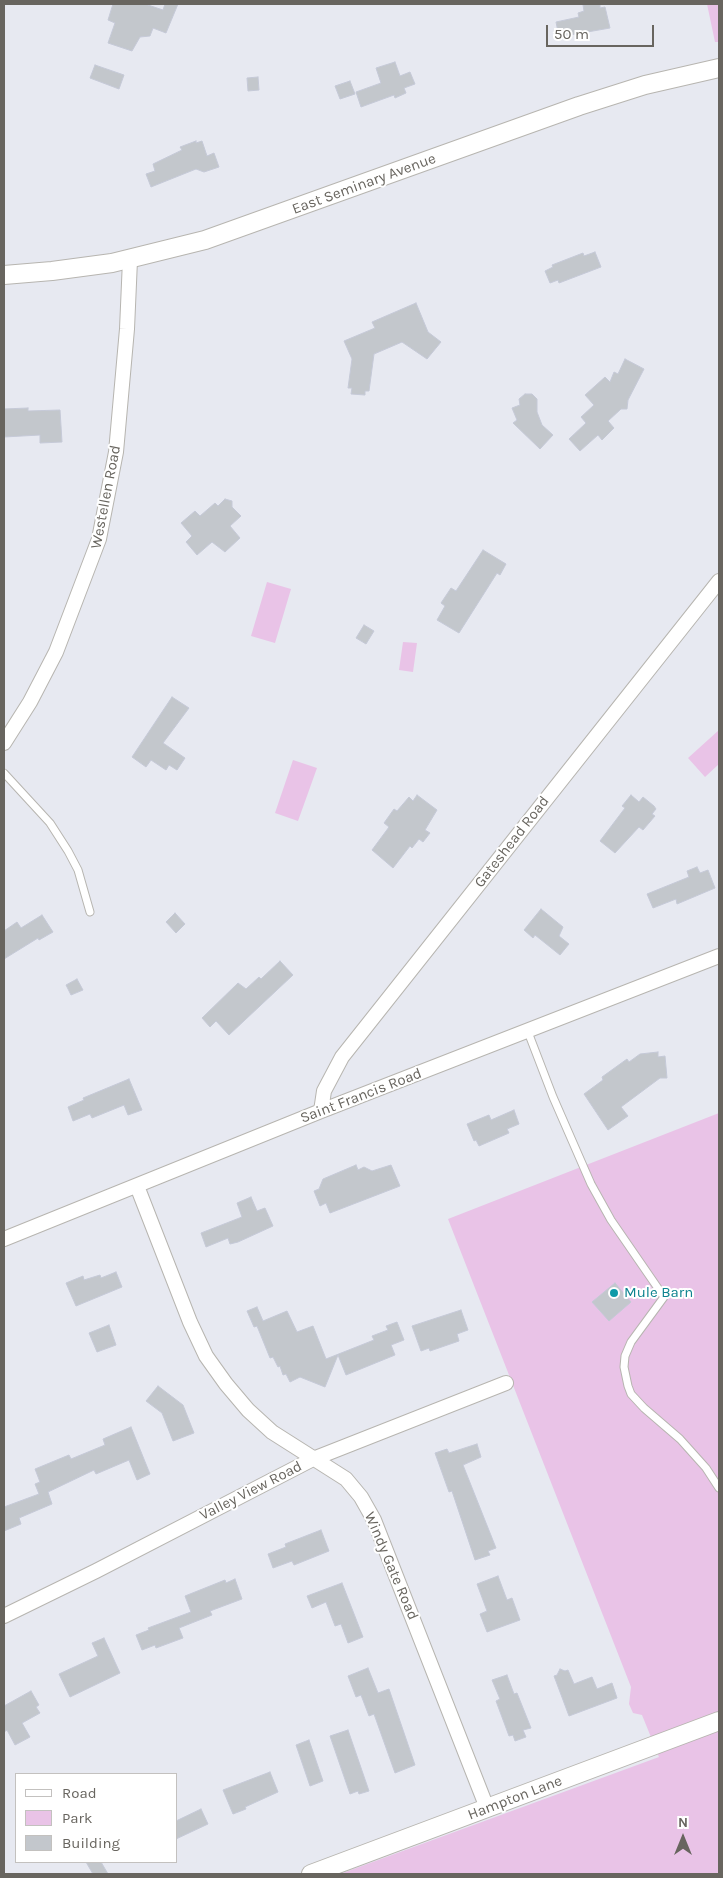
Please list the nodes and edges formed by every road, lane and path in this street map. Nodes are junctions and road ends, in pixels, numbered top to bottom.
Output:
1 (719, 68) edge
2 (130, 260) junction
3 (4, 275) edge
4 (719, 581) edge
5 (4, 743) edge
6 (4, 773) edge
7 (90, 912) dead end
8 (719, 956) edge
9 (528, 1032) junction
10 (321, 1111) junction
11 (137, 1186) junction
12 (4, 1239) edge
13 (506, 1383) dead end
14 (313, 1459) junction
15 (719, 1488) edge
16 (4, 1616) edge
17 (719, 1721) edge
18 (487, 1808) junction
19 (311, 1874) edge

1 - 2 street, East Seminary Avenue
2 - 3 street, East Seminary Avenue
2 - 5 street, Westellen Road
4 - 10 street, Gateshead Road
6 - 7 lane
8 - 9 street, Saint Francis Road
9 - 10 street, Saint Francis Road
9 - 15 lane
10 - 11 street, Saint Francis Road
11 - 12 street, Saint Francis Road
11 - 14 street, Windy Gate Road
13 - 14 street, Valley View Road
14 - 16 street, Valley View Road
14 - 18 street, Windy Gate Road
17 - 18 street, Hampton Lane
18 - 19 street, Hampton Lane

